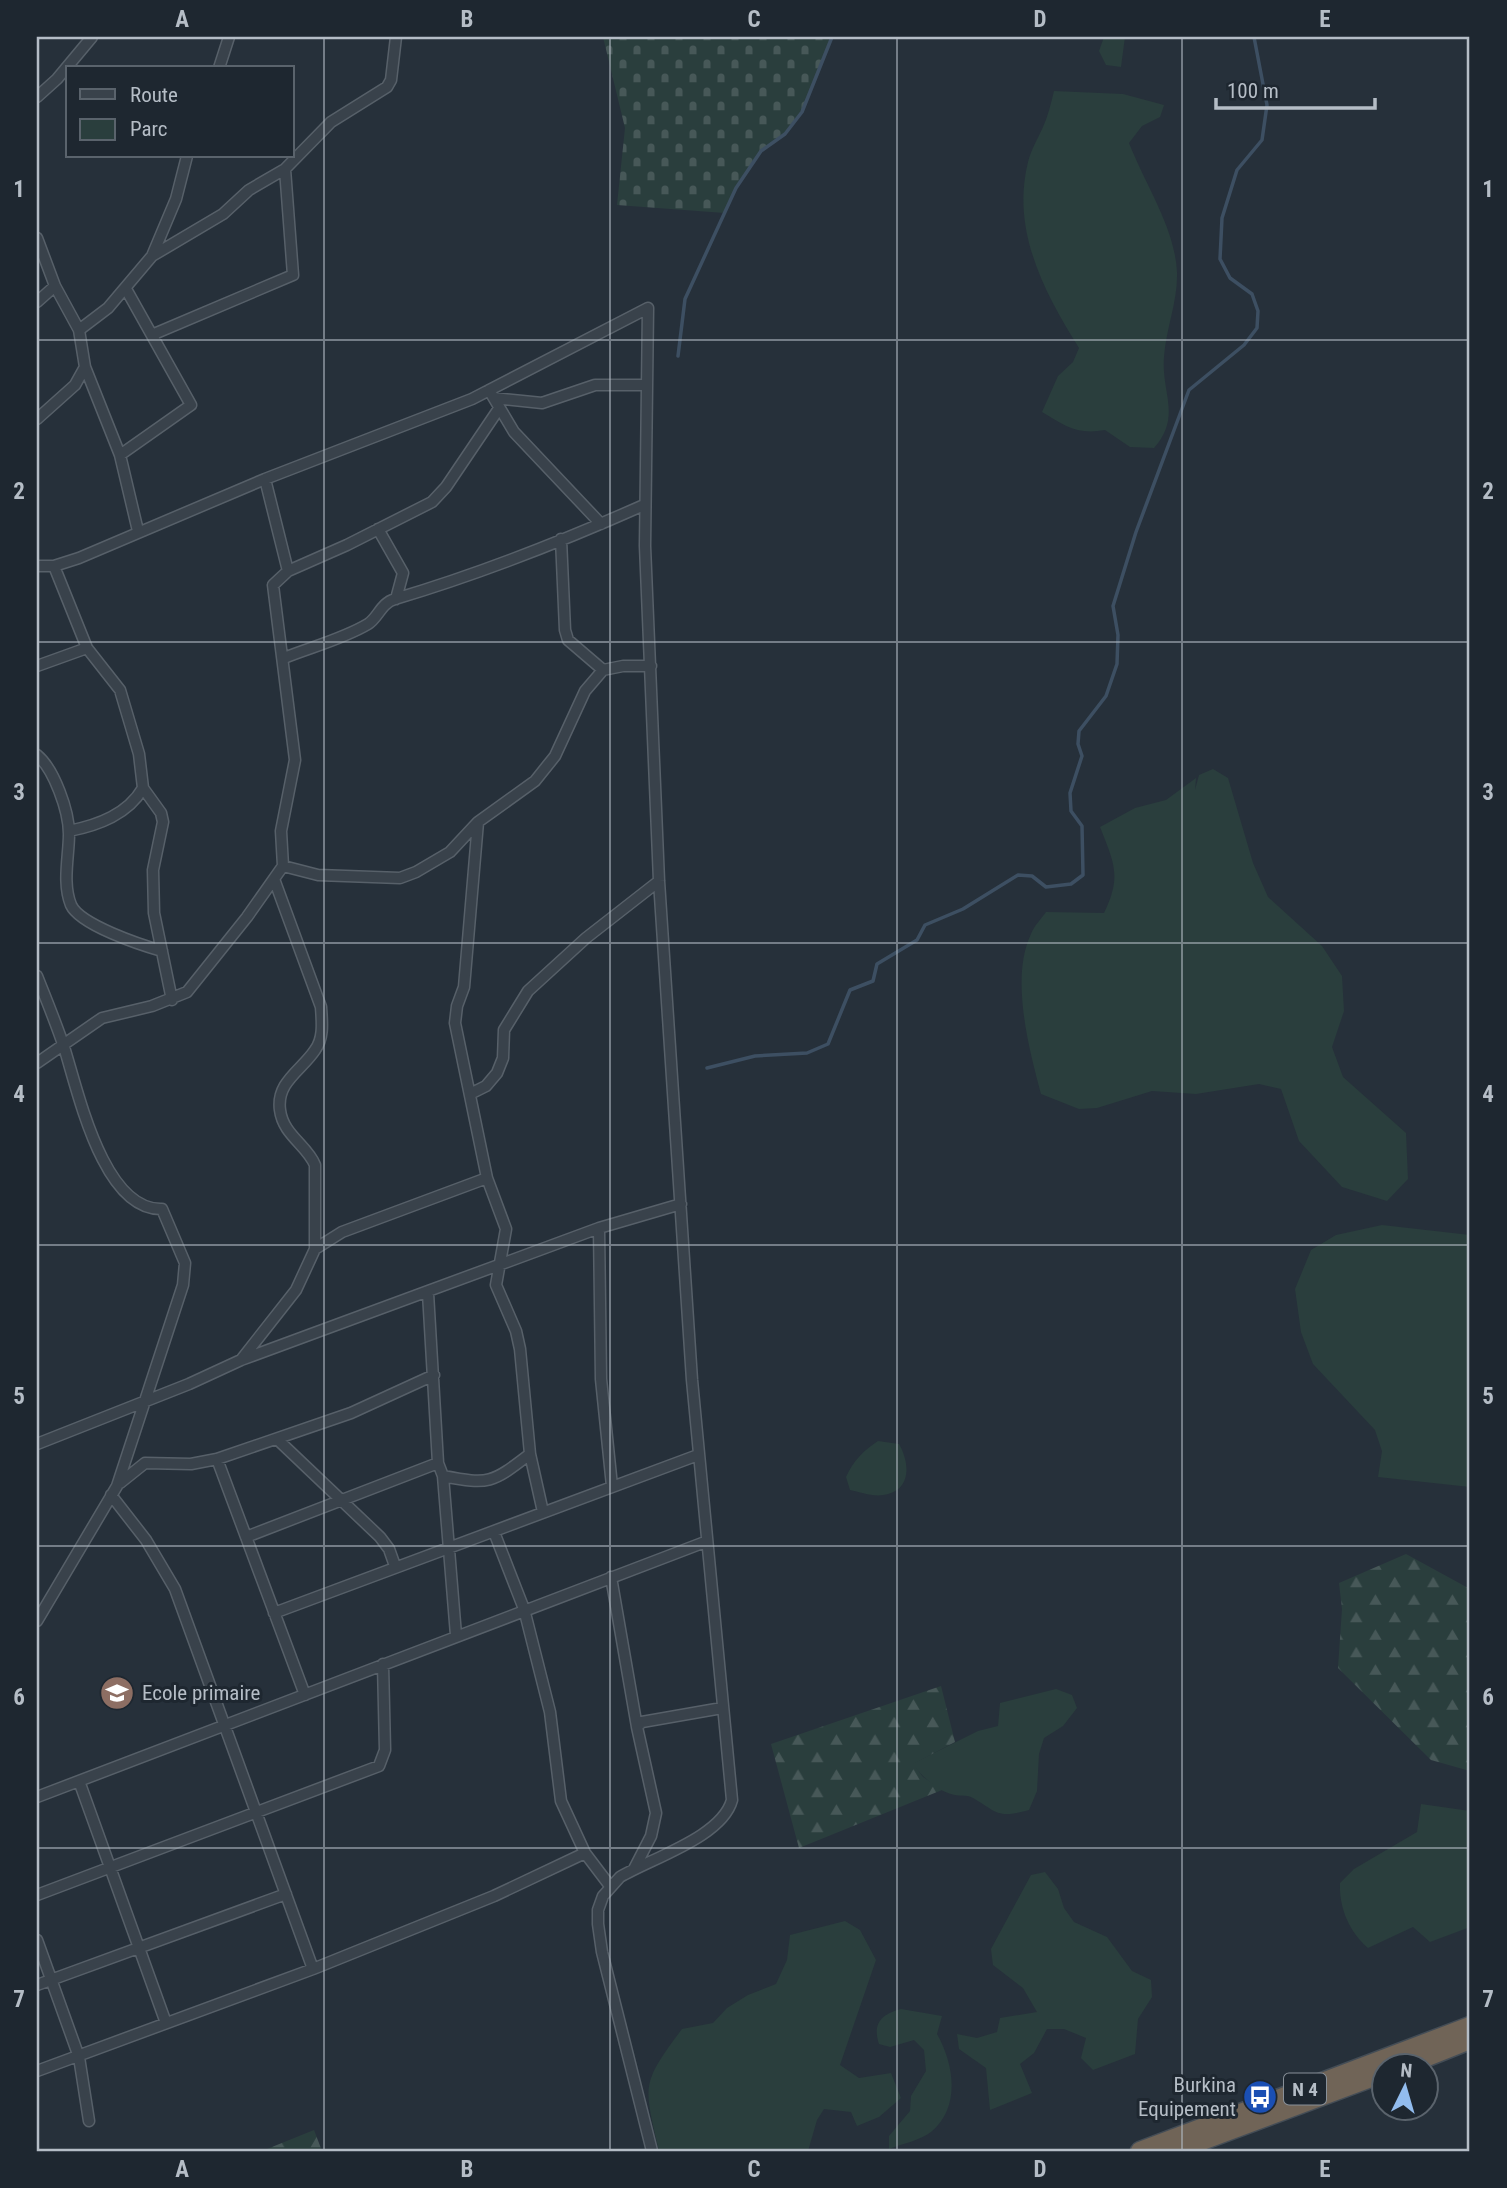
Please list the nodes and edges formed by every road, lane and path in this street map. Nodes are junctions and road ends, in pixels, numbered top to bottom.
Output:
1 (92, 37) edge
2 (229, 37) edge
3 (396, 37) edge
4 (68, 66) edge
5 (220, 66) edge
6 (66, 68) edge
7 (37, 97) edge
8 (186, 158) edge
9 (285, 169) junction
10 (37, 238) edge
11 (152, 256) junction
12 (55, 286) junction
13 (126, 289) junction
14 (37, 302) edge
15 (79, 330) junction
16 (154, 334) junction
17 (85, 367) junction
18 (645, 385) junction
19 (491, 394) junction
20 (498, 410) junction
21 (37, 419) edge
22 (120, 455) junction
23 (265, 479) junction
24 (644, 505) junction
25 (601, 524) junction
26 (378, 529) junction
27 (138, 531) junction
28 (561, 539) junction
29 (37, 566) edge
30 (54, 566) junction
31 (288, 571) junction
32 (396, 599) junction
33 (87, 648) junction
34 (284, 658) junction
35 (37, 666) edge
36 (651, 666) junction
37 (603, 670) junction
38 (37, 755) edge
39 (143, 788) junction
40 (478, 822) junction
41 (69, 831) junction
42 (283, 866) junction
43 (274, 879) junction
44 (659, 881) junction
45 (162, 951) junction
46 (37, 975) edge
47 (172, 1000) junction
48 (63, 1044) junction
49 (37, 1063) edge
50 (470, 1094) junction
51 (487, 1178) junction
52 (681, 1204) junction
53 (598, 1228) junction
54 (315, 1249) junction
55 (498, 1267) junction
56 (428, 1293) junction
57 (241, 1360) junction
58 (434, 1375) junction
59 (144, 1402) junction
60 (278, 1440) junction
61 (37, 1444) edge
62 (530, 1454) junction
63 (698, 1455) junction
64 (217, 1459) junction
65 (438, 1463) junction
66 (443, 1476) junction
67 (612, 1486) junction
68 (114, 1490) junction
69 (339, 1501) junction
70 (543, 1512) junction
71 (494, 1532) junction
72 (246, 1537) junction
73 (705, 1542) junction
74 (448, 1546) junction
75 (395, 1566) junction
76 (611, 1577) junction
77 (524, 1609) junction
78 (274, 1613) junction
79 (37, 1621) edge
80 (456, 1635) junction
81 (383, 1664) junction
82 (305, 1695) junction
83 (722, 1708) junction
84 (225, 1726) junction
85 (637, 1727) junction
86 (79, 1781) junction
87 (37, 1797) edge
88 (256, 1812) junction
89 (584, 1853) junction
90 (111, 1866) junction
91 (633, 1869) junction
92 (610, 1886) junction
93 (286, 1894) junction
94 (37, 1895) edge
95 (37, 1940) edge
96 (140, 1948) junction
97 (313, 1969) junction
98 (51, 1980) junction
99 (37, 1985) edge
100 (166, 2023) junction
101 (1470, 2026) edge
102 (1470, 2040) edge
103 (1440, 2052) edge
104 (79, 2057) junction
105 (37, 2071) edge
106 (1370, 2078) edge
107 (89, 2120) dead end
108 (652, 2151) edge
109 (1140, 2151) edge
110 (1175, 2151) edge

1 - 4 street
2 - 5 street
3 - 9 street
6 - 7 street
8 - 11 street
9 - 11 street
9 - 16 street
10 - 12 street
11 - 13 street
12 - 14 street
12 - 15 street
13 - 15 street
13 - 16 street
15 - 17 street
16 - 22 street
17 - 21 street
17 - 22 street
18 - 19 street
18 - 19 street
18 - 24 street
19 - 20 street
19 - 23 street
20 - 25 street
20 - 26 street
22 - 27 street
23 - 27 street
23 - 31 street
24 - 25 street
24 - 36 street
25 - 28 street
26 - 31 street
26 - 32 street
27 - 30 street
28 - 32 street
28 - 37 street
29 - 30 street
30 - 33 street
31 - 34 street
32 - 34 street
33 - 35 street
33 - 39 street
34 - 42 street
36 - 37 street
36 - 44 street
37 - 40 street
38 - 41 street
39 - 41 street
39 - 45 street
40 - 42 street
40 - 50 street
41 - 45 street
42 - 43 street
43 - 47 street
43 - 54 street
44 - 50 street
44 - 52 street
45 - 47 street
46 - 48 street
47 - 48 street
48 - 49 street
48 - 59 street
50 - 51 street
51 - 54 street
51 - 55 street
52 - 53 street
52 - 63 street
53 - 55 street
53 - 67 street
54 - 57 street
55 - 56 street
55 - 62 street
56 - 57 street
56 - 58 street
57 - 59 street
58 - 60 street
58 - 65 street
59 - 61 street
59 - 68 street
60 - 64 street
60 - 69 street
62 - 66 street
62 - 70 street
63 - 67 street
63 - 73 street
64 - 68 street
64 - 72 street
65 - 66 street
65 - 69 street
66 - 74 street
67 - 70 street
68 - 79 street
68 - 84 street
69 - 72 street
69 - 75 street
70 - 71 street
71 - 74 street
71 - 77 street
72 - 78 street
73 - 76 street
73 - 83 street
74 - 75 street
74 - 80 street
75 - 78 street
76 - 77 street
76 - 85 street
77 - 80 street
77 - 89 street
78 - 82 street
80 - 81 street
81 - 82 street
81 - 88 street
82 - 84 street
83 - 85 street
83 - 91 street
84 - 86 street
84 - 88 street
85 - 91 street
86 - 87 street
86 - 90 street
88 - 90 street
88 - 93 street
89 - 92 street
89 - 97 street
90 - 94 street
90 - 96 street
91 - 92 street
92 - 108 street
93 - 96 street
93 - 97 street
95 - 98 street
96 - 98 street
96 - 100 street
97 - 100 street
98 - 99 street
98 - 104 street
100 - 104 street
101 - 109 highway, N 4
102 - 103 highway
104 - 105 street
104 - 107 street
106 - 110 highway, N 4

